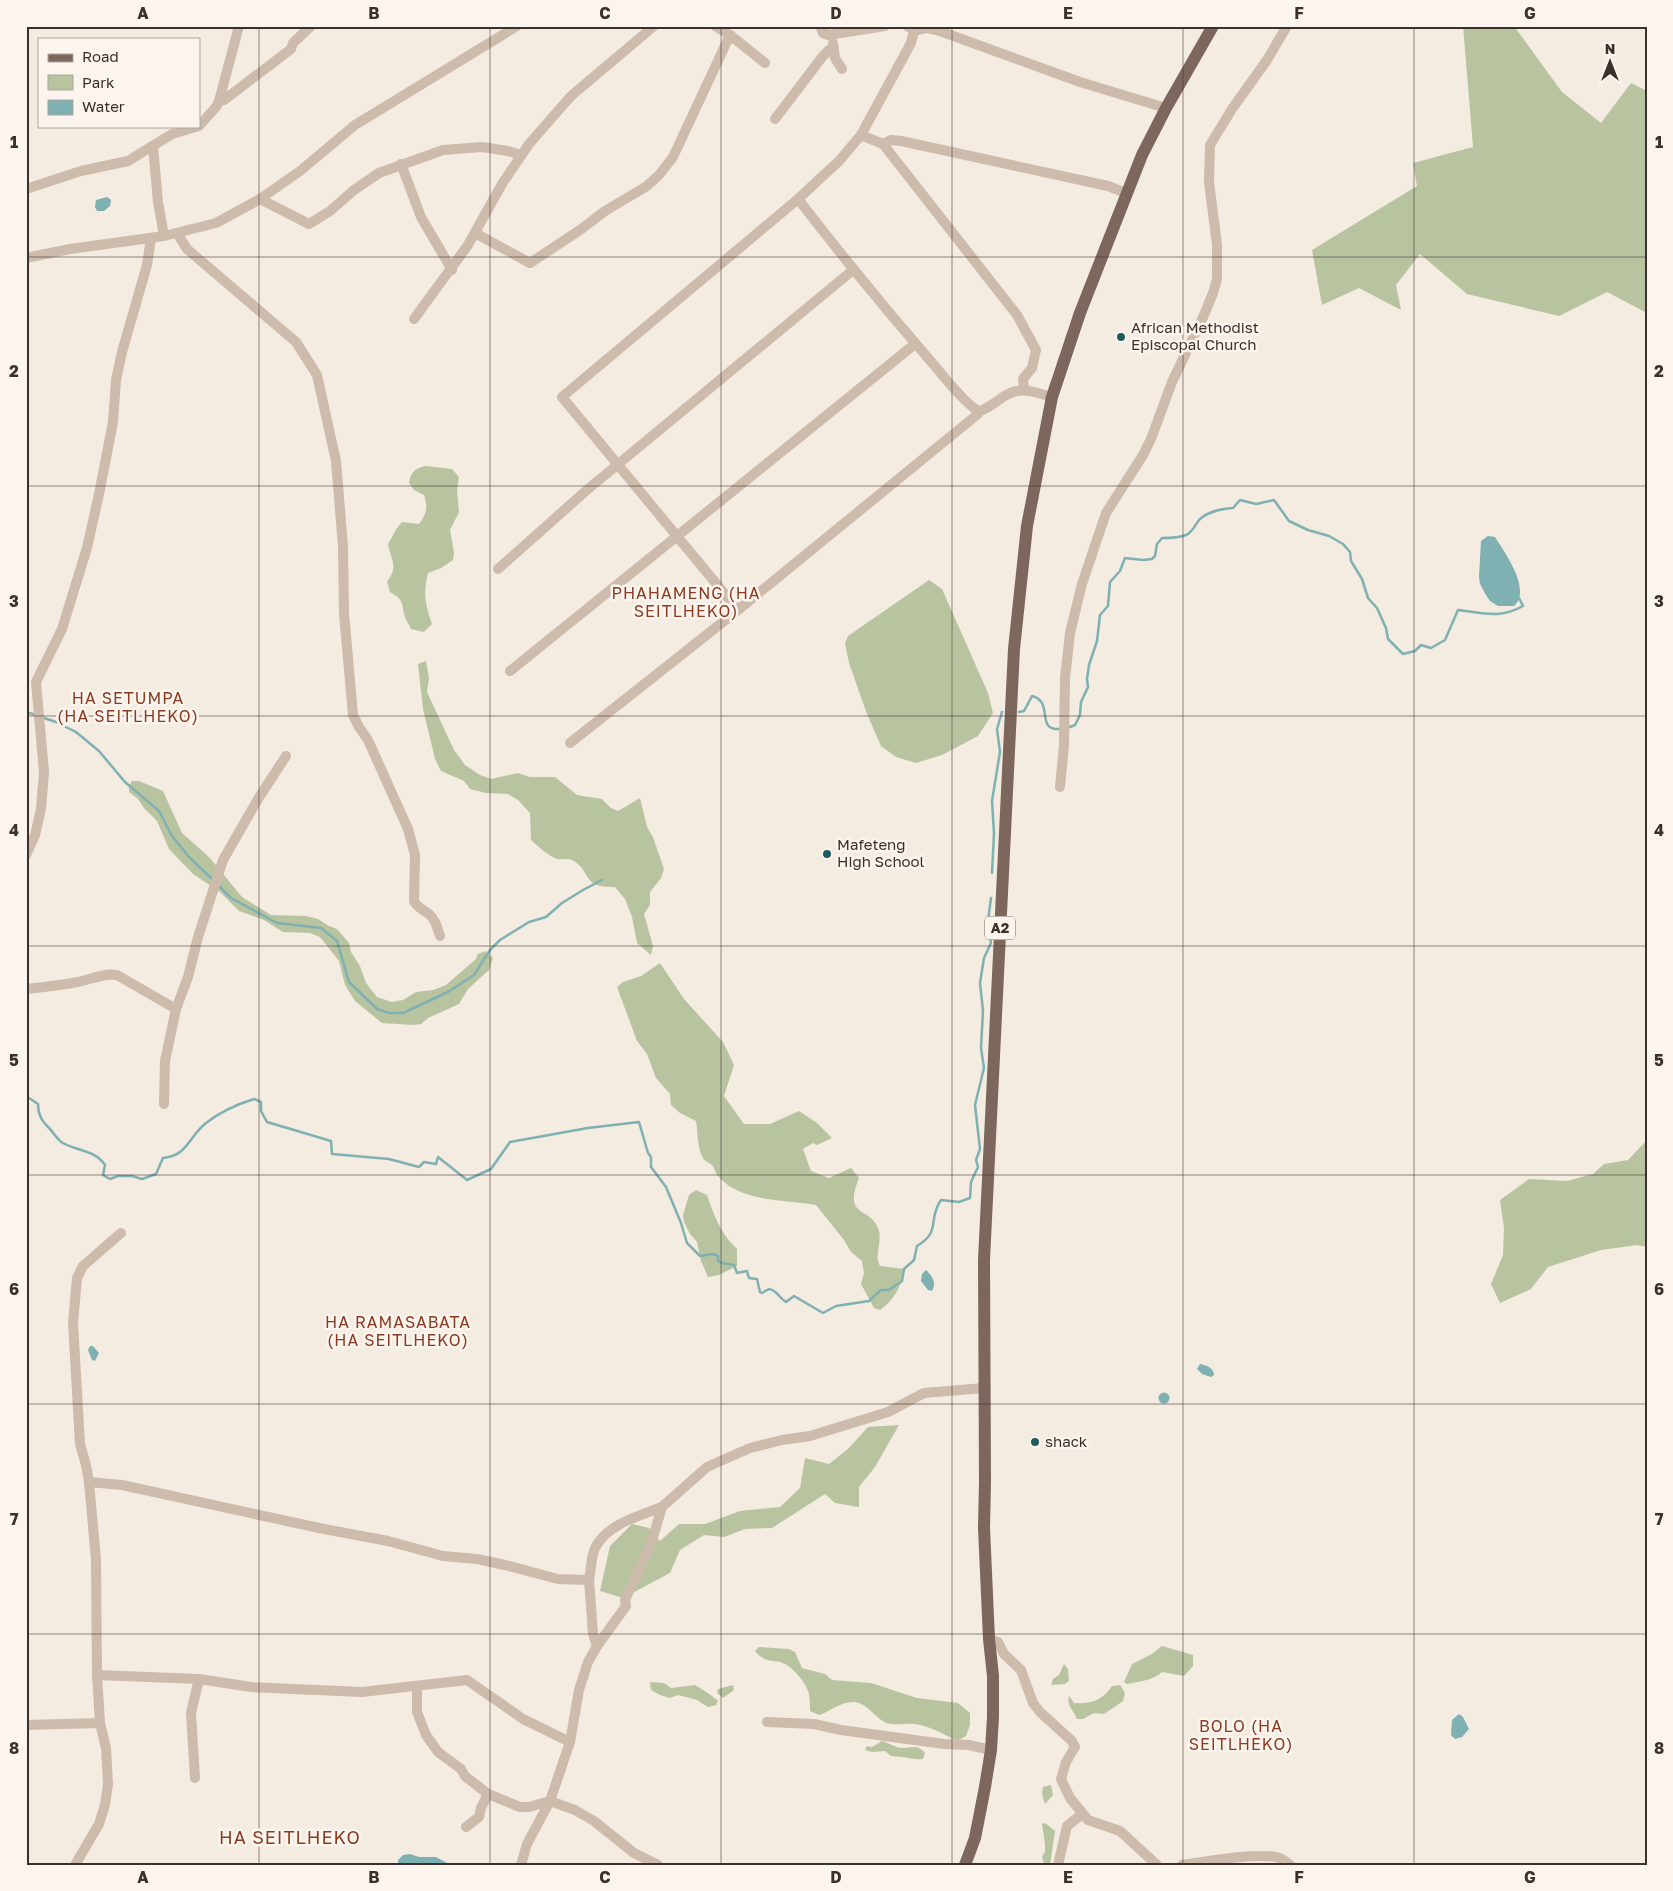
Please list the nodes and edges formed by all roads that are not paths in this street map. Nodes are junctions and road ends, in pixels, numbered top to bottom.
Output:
1 (239, 26) edge
2 (311, 26) edge
3 (517, 26) edge
4 (654, 26) edge
5 (715, 26) edge
6 (820, 26) edge
7 (885, 26) edge
8 (1213, 26) edge
9 (1286, 26) edge
10 (913, 28) edge
11 (833, 34) junction
12 (730, 35) junction
13 (832, 48) junction
14 (765, 63) dead end
15 (842, 69) dead end
16 (219, 101) junction
17 (1166, 108) junction
18 (776, 119) dead end
19 (200, 125) edge
20 (192, 128) edge
21 (861, 135) junction
22 (883, 144) junction
23 (153, 146) junction
24 (521, 155) junction
25 (401, 164) junction
26 (26, 189) edge
27 (1126, 193) junction
28 (798, 199) junction
29 (260, 200) junction
30 (475, 232) junction
31 (177, 233) junction
32 (164, 236) junction
33 (151, 238) junction
34 (26, 258) edge
35 (452, 270) junction
36 (853, 270) junction
37 (414, 319) dead end
38 (915, 344) junction
39 (1024, 390) junction
40 (1052, 397) junction
41 (980, 411) junction
42 (618, 465) junction
43 (678, 537) junction
44 (498, 569) dead end
45 (738, 610) junction
46 (510, 671) dead end
47 (31, 681) edge
48 (570, 743) dead end
49 (286, 756) dead end
50 (1060, 787) dead end
51 (26, 855) edge
52 (440, 936) dead end
53 (26, 989) edge
54 (176, 1009) junction
55 (164, 1104) dead end
56 (121, 1233) dead end
57 (984, 1388) junction
58 (89, 1482) junction
59 (662, 1507) junction
60 (589, 1580) junction
61 (989, 1639) junction
62 (597, 1646) junction
63 (97, 1675) junction
64 (199, 1679) junction
65 (416, 1686) junction
66 (767, 1722) dead end
67 (100, 1723) junction
68 (26, 1725) edge
69 (570, 1742) junction
70 (991, 1750) junction
71 (195, 1778) dead end
72 (488, 1794) junction
73 (550, 1801) junction
74 (1082, 1814) junction
75 (466, 1827) dead end
76 (76, 1865) edge
77 (521, 1865) edge
78 (658, 1865) edge
79 (966, 1865) edge
80 (1058, 1865) edge
81 (1157, 1865) edge
82 (1182, 1865) edge
83 (1290, 1865) edge

1 - 16 street
2 - 16 street
3 - 29 street
4 - 24 street
5 - 12 street
6 - 11 street
7 - 11 street
8 - 17 main road, A2
9 - 50 street
10 - 17 street
10 - 21 street
11 - 13 street
12 - 14 street
12 - 30 street
13 - 15 street
13 - 18 street
16 - 19 street
17 - 27 main road, A2
20 - 23 street
21 - 22 street
21 - 28 street
22 - 27 street
22 - 39 street
23 - 26 street
23 - 32 street
24 - 25 street
24 - 30 street
25 - 29 street
25 - 35 street
27 - 40 main road, A2
28 - 36 street
28 - 42 street
29 - 31 street
30 - 35 street
31 - 32 street
31 - 52 street
32 - 33 street
33 - 34 street
33 - 47 street
35 - 37 street
36 - 38 street
36 - 42 street
38 - 41 street
38 - 43 street
39 - 40 street
39 - 41 street
40 - 57 main road, A2
41 - 45 street
42 - 43 street
42 - 44 street
43 - 45 street
43 - 46 street
45 - 48 street
47 - 51 street
49 - 54 street
53 - 54 street
54 - 55 street
56 - 58 street
57 - 59 street
57 - 61 main road, A2
58 - 60 street
58 - 63 street
59 - 60 street
59 - 62 street
60 - 62 street
61 - 70 main road, A2
61 - 74 street
62 - 69 street
63 - 64 street
63 - 67 street
64 - 65 street
64 - 71 street
65 - 69 street
65 - 72 street
66 - 70 street
67 - 68 street
67 - 76 street
69 - 73 street
70 - 79 main road, A2
72 - 73 street
72 - 75 street
73 - 77 street
73 - 78 street
74 - 80 street
74 - 81 street
82 - 83 street

